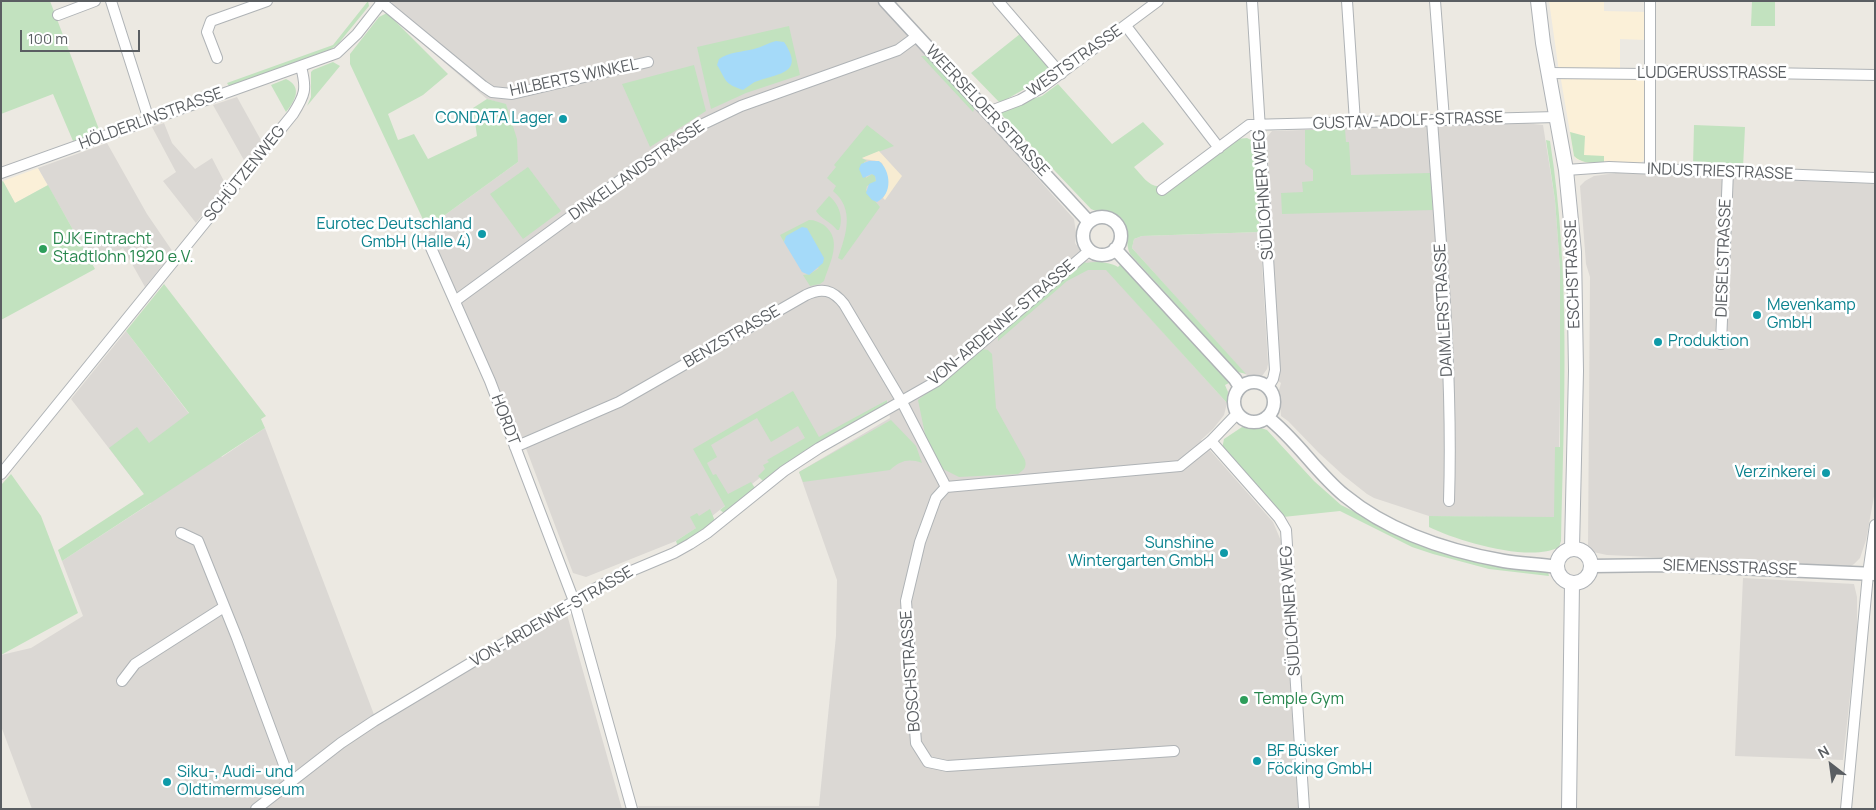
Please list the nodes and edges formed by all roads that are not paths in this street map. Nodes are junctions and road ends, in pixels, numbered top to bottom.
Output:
1 (95, 1) edge
2 (111, 1) edge
3 (266, 1) edge
4 (885, 1) edge
5 (998, 1) edge
6 (1158, 1) edge
7 (1252, 1) edge
8 (1347, 1) edge
9 (1435, 1) edge
10 (1538, 1) edge
11 (1650, 1) edge
12 (382, 2) edge
13 (58, 15) dead end
14 (1126, 26) junction
15 (918, 36) junction
16 (216, 58) dead end
17 (648, 62) dead end
18 (301, 67) junction
19 (1651, 72) junction
20 (1548, 73) junction
21 (1061, 74) junction
22 (1875, 75) edge
23 (988, 112) junction
24 (1556, 117) junction
25 (1444, 119) junction
26 (149, 120) junction
27 (1432, 120) junction
28 (1355, 122) junction
29 (1260, 125) junction
30 (1219, 148) junction
31 (1566, 170) junction
32 (1650, 170) junction
33 (1728, 171) junction
34 (1, 173) edge
35 (1875, 178) edge
36 (1162, 190) dead end
37 (1089, 222) junction
38 (428, 241) dead end
39 (1115, 249) junction
40 (1090, 250) junction
41 (455, 301) junction
42 (1721, 344) dead end
43 (1240, 387) junction
44 (1268, 387) junction
45 (902, 402) junction
46 (1238, 415) junction
47 (1267, 417) junction
48 (1210, 441) junction
49 (515, 446) junction
50 (1, 474) edge
51 (946, 487) junction
52 (1449, 501) dead end
53 (1875, 525) edge
54 (181, 533) dead end
55 (1572, 548) junction
56 (1592, 566) junction
57 (1557, 567) junction
58 (1871, 574) edge
59 (1572, 583) junction
60 (1870, 597) edge
61 (574, 601) junction
62 (224, 607) junction
63 (122, 681) dead end
64 (1174, 751) dead end
65 (290, 781) junction
66 (256, 809) edge
67 (632, 809) edge
68 (1304, 809) edge
69 (1570, 809) edge
70 (1846, 809) edge

1 - 13 street
2 - 26 street
3 - 16 street
4 - 15 street, WEERSELOER STRASSE
5 - 21 street
6 - 14 street, WESTSTRASSE
7 - 29 street, SÜDLOHNER WEG
8 - 28 street
9 - 25 street
10 - 20 main road, ESCHSTRASSE
11 - 19 street
12 - 17 street, HILBERTS WINKEL
12 - 18 street
14 - 21 street, WESTSTRASSE
14 - 30 street
15 - 23 street, WEERSELOER STRASSE
15 - 41 street, DINKELLANDSTRASSE
18 - 26 street, HÖLDERLINSTRASSE
18 - 50 street, SCHÜTZENWEG
19 - 20 street, LUDGERUSSTRASSE
19 - 22 street, LUDGERUSSTRASSE
19 - 32 street
20 - 24 main road, ESCHSTRASSE
21 - 23 street, WESTSTRASSE
23 - 37 street, WEERSELOER STRASSE
24 - 25 street, GUSTAV-ADOLF-STRASSE
24 - 31 main road, ESCHSTRASSE
25 - 27 street, GUSTAV-ADOLF-STRASSE
26 - 34 street, HÖLDERLINSTRASSE
27 - 28 street, GUSTAV-ADOLF-STRASSE
27 - 52 street, DAIMLERSTRASSE
28 - 29 street, GUSTAV-ADOLF-STRASSE
29 - 30 street, GUSTAV-ADOLF-STRASSE
29 - 44 street, SÜDLOHNER WEG
30 - 36 street, GUSTAV-ADOLF-STRASSE
31 - 32 street, INDUSTRIESTRASSE
31 - 55 main road, ESCHSTRASSE
32 - 33 street, INDUSTRIESTRASSE
33 - 35 street, INDUSTRIESTRASSE
33 - 42 street, DIESELSTRASSE
37 - 39 street
37 - 40 street
38 - 41 street, HORDT
39 - 40 street
39 - 43 street
40 - 45 street, VON-ARDENNE-STRASSE
41 - 49 street, HORDT
43 - 44 street
43 - 46 street
44 - 47 street
45 - 49 street, BENZSTRASSE
45 - 51 street
45 - 61 street, VON-ARDENNE-STRASSE
46 - 47 street
46 - 48 street
47 - 57 street
48 - 51 street
48 - 68 street, SÜDLOHNER WEG
49 - 61 street, HORDT
51 - 64 street, BOSCHSTRASSE
53 - 58 street
54 - 62 street
55 - 56 main road
55 - 57 main road
56 - 58 street, SIEMENSSTRASSE
56 - 59 main road
57 - 59 main road
58 - 60 street
59 - 69 main road
60 - 70 street
61 - 65 street, VON-ARDENNE-STRASSE
61 - 67 street, HORDT
62 - 63 street
62 - 65 street
65 - 66 street, VON-ARDENNE-STRASSE

